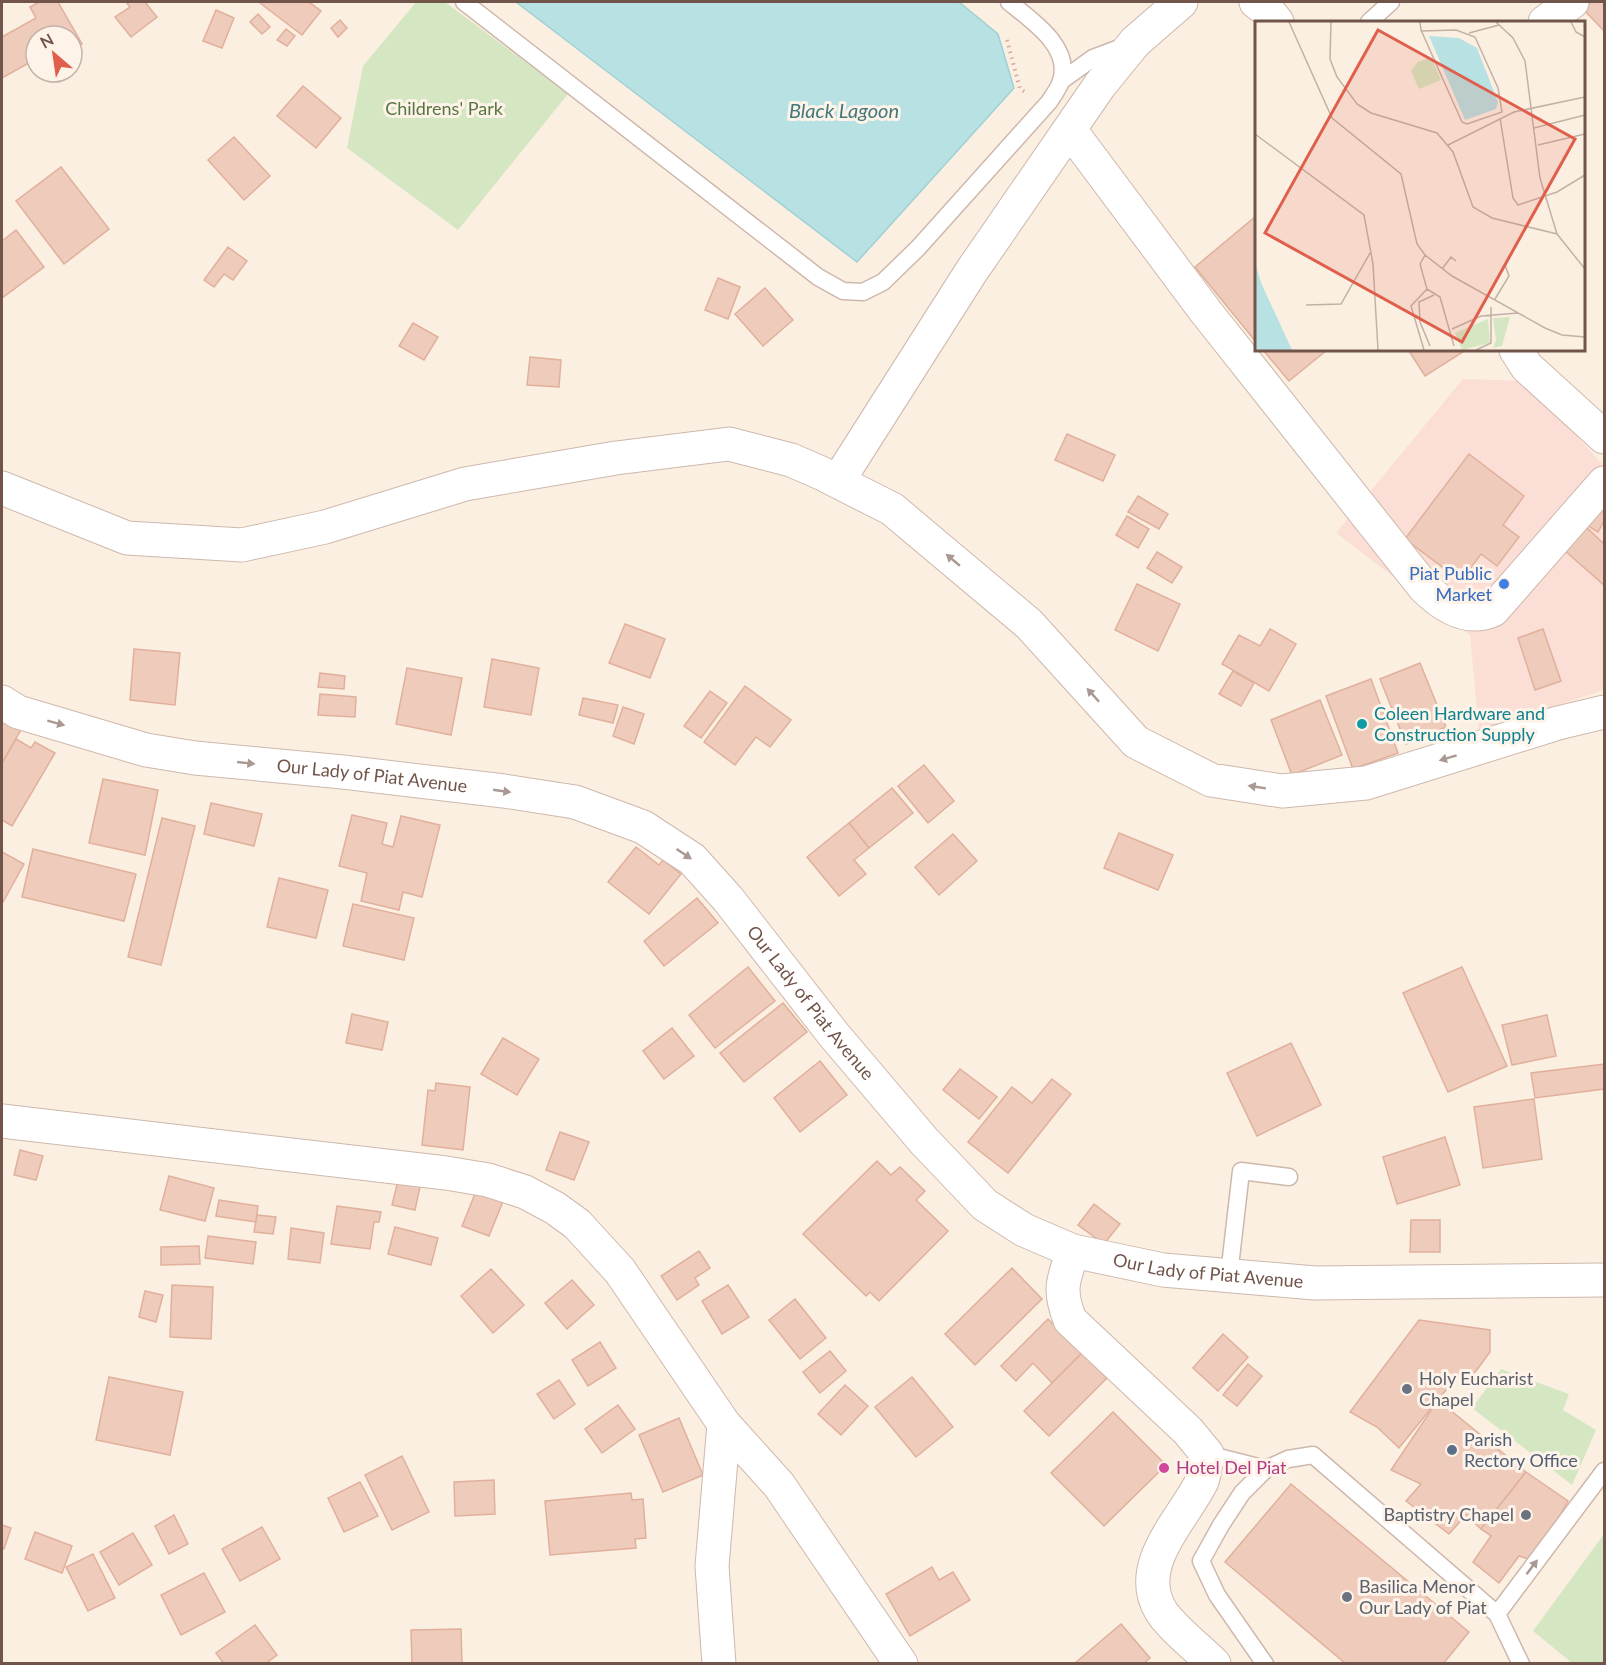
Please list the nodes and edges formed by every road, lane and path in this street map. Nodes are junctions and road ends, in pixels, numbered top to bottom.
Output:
1 (464, 2) edge
2 (1009, 2) edge
3 (1181, 2) edge
4 (1256, 2) edge
5 (1391, 2) edge
6 (1572, 2) edge
7 (1276, 21) edge
8 (1370, 21) edge
9 (1546, 21) edge
10 (1007, 40) dead end
11 (1135, 42) junction
12 (1061, 81) junction
13 (1049, 102) junction
14 (1070, 130) junction
15 (1517, 351) edge
16 (1605, 436) edge
17 (838, 481) junction
18 (1605, 483) edge
19 (2, 488) edge
20 (2, 702) edge
21 (1605, 712) edge
22 (2, 1121) edge
23 (1289, 1177) dead end
24 (1074, 1251) junction
25 (1229, 1275) junction
26 (1605, 1280) edge
27 (724, 1424) junction
28 (1207, 1454) junction
29 (1266, 1469) junction
30 (1605, 1471) edge
31 (1497, 1614) junction
32 (719, 1664) edge
33 (901, 1664) edge
34 (1214, 1664) edge
35 (1265, 1664) edge
36 (1521, 1664) edge

1 - 13 lane
2 - 12 lane
3 - 11 street
4 - 7 street
5 - 8 lane
6 - 9 street
10 - 13 path
11 - 12 lane
11 - 14 street
12 - 13 lane
14 - 17 street
14 - 18 street
15 - 16 street
17 - 19 street
21 -> 17 street
20 -> 24 street, Our Lady of Piat Avenue
22 - 27 street
23 - 25 lane
24 - 25 street, Our Lady of Piat Avenue
24 - 28 street
25 - 26 street, Our Lady of Piat Avenue
27 - 32 street
27 - 33 street
28 - 29 lane
28 - 34 street
29 - 31 lane
29 - 35 lane
31 -> 30 lane
31 - 36 lane

